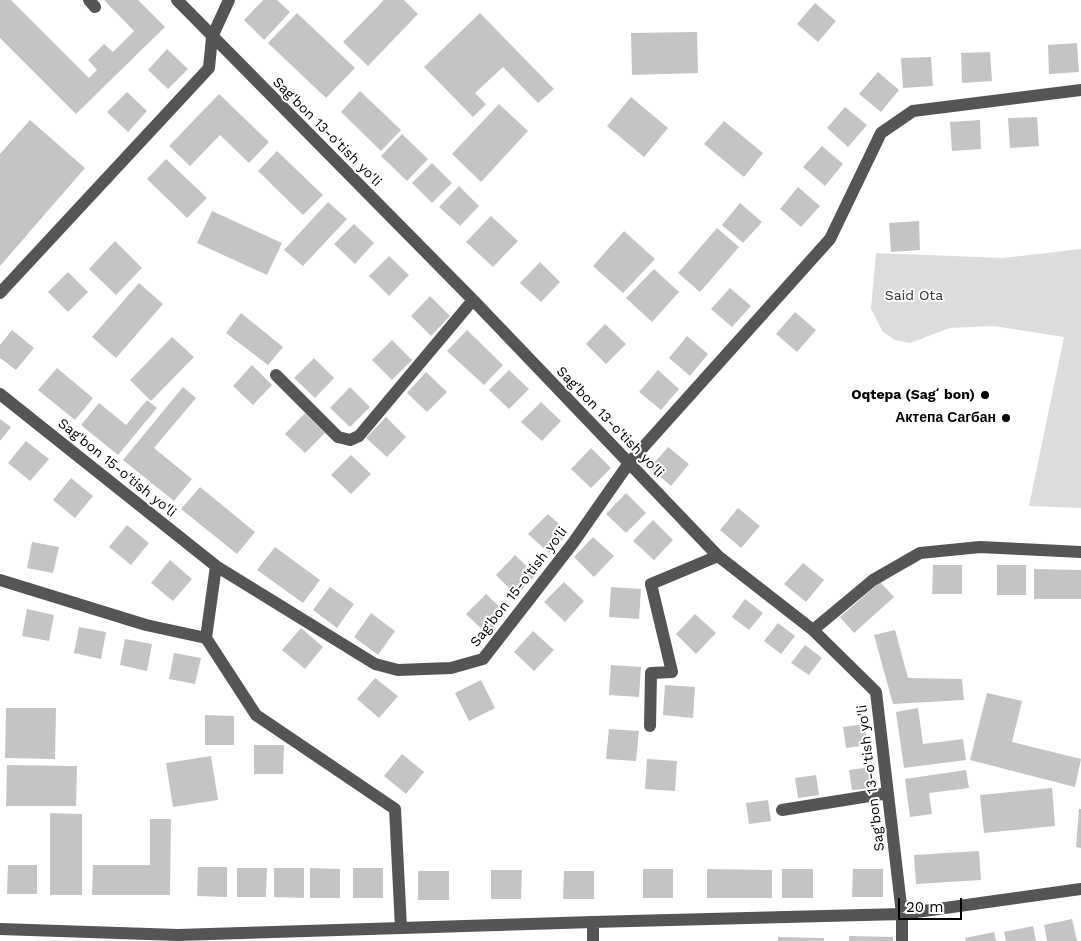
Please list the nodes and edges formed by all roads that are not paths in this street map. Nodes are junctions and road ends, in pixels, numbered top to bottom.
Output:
1 (177, 0) edge
2 (228, 0) edge
3 (212, 37) junction
4 (1081, 90) edge
5 (0, 293) edge
6 (473, 300) junction
7 (276, 375) dead end
8 (0, 394) edge
9 (628, 463) junction
10 (1081, 552) edge
11 (718, 556) junction
12 (216, 566) junction
13 (0, 580) edge
14 (813, 630) junction
15 (206, 638) junction
16 (650, 726) dead end
17 (888, 793) junction
18 (782, 810) dead end
19 (1081, 889) edge
20 (902, 914) junction
21 (592, 922) junction
22 (401, 928) junction
23 (0, 929) edge
24 (178, 938) edge
25 (593, 941) edge
26 (902, 941) edge

1 - 3 street, Sag'bon 13-o'tish yo'li
2 - 3 street
3 - 5 street
3 - 6 street, Sag'bon 13-o'tish yo'li
4 - 9 street, Sag'bon 15-o'tish yo'li
6 - 7 street
6 - 9 street, Sag'bon 13-o'tish yo'li
8 - 12 street, Sag'bon 15-o'tish yo'li
9 - 11 street, Sag'bon 13-o'tish yo'li
9 - 12 street, Sag'bon 15-o'tish yo'li
10 - 14 street
11 - 14 street, Sag'bon 13-o'tish yo'li
11 - 16 street
12 - 15 street
13 - 15 street
14 - 17 street, Sag'bon 13-o'tish yo'li
15 - 22 street
17 - 18 street
17 - 20 street, Sag'bon 13-o'tish yo'li
19 - 20 street
20 - 21 street
20 - 26 street, Sag'bon 13-o'tish yo'li
21 - 22 street
21 - 25 street
22 - 24 street
23 - 24 street

